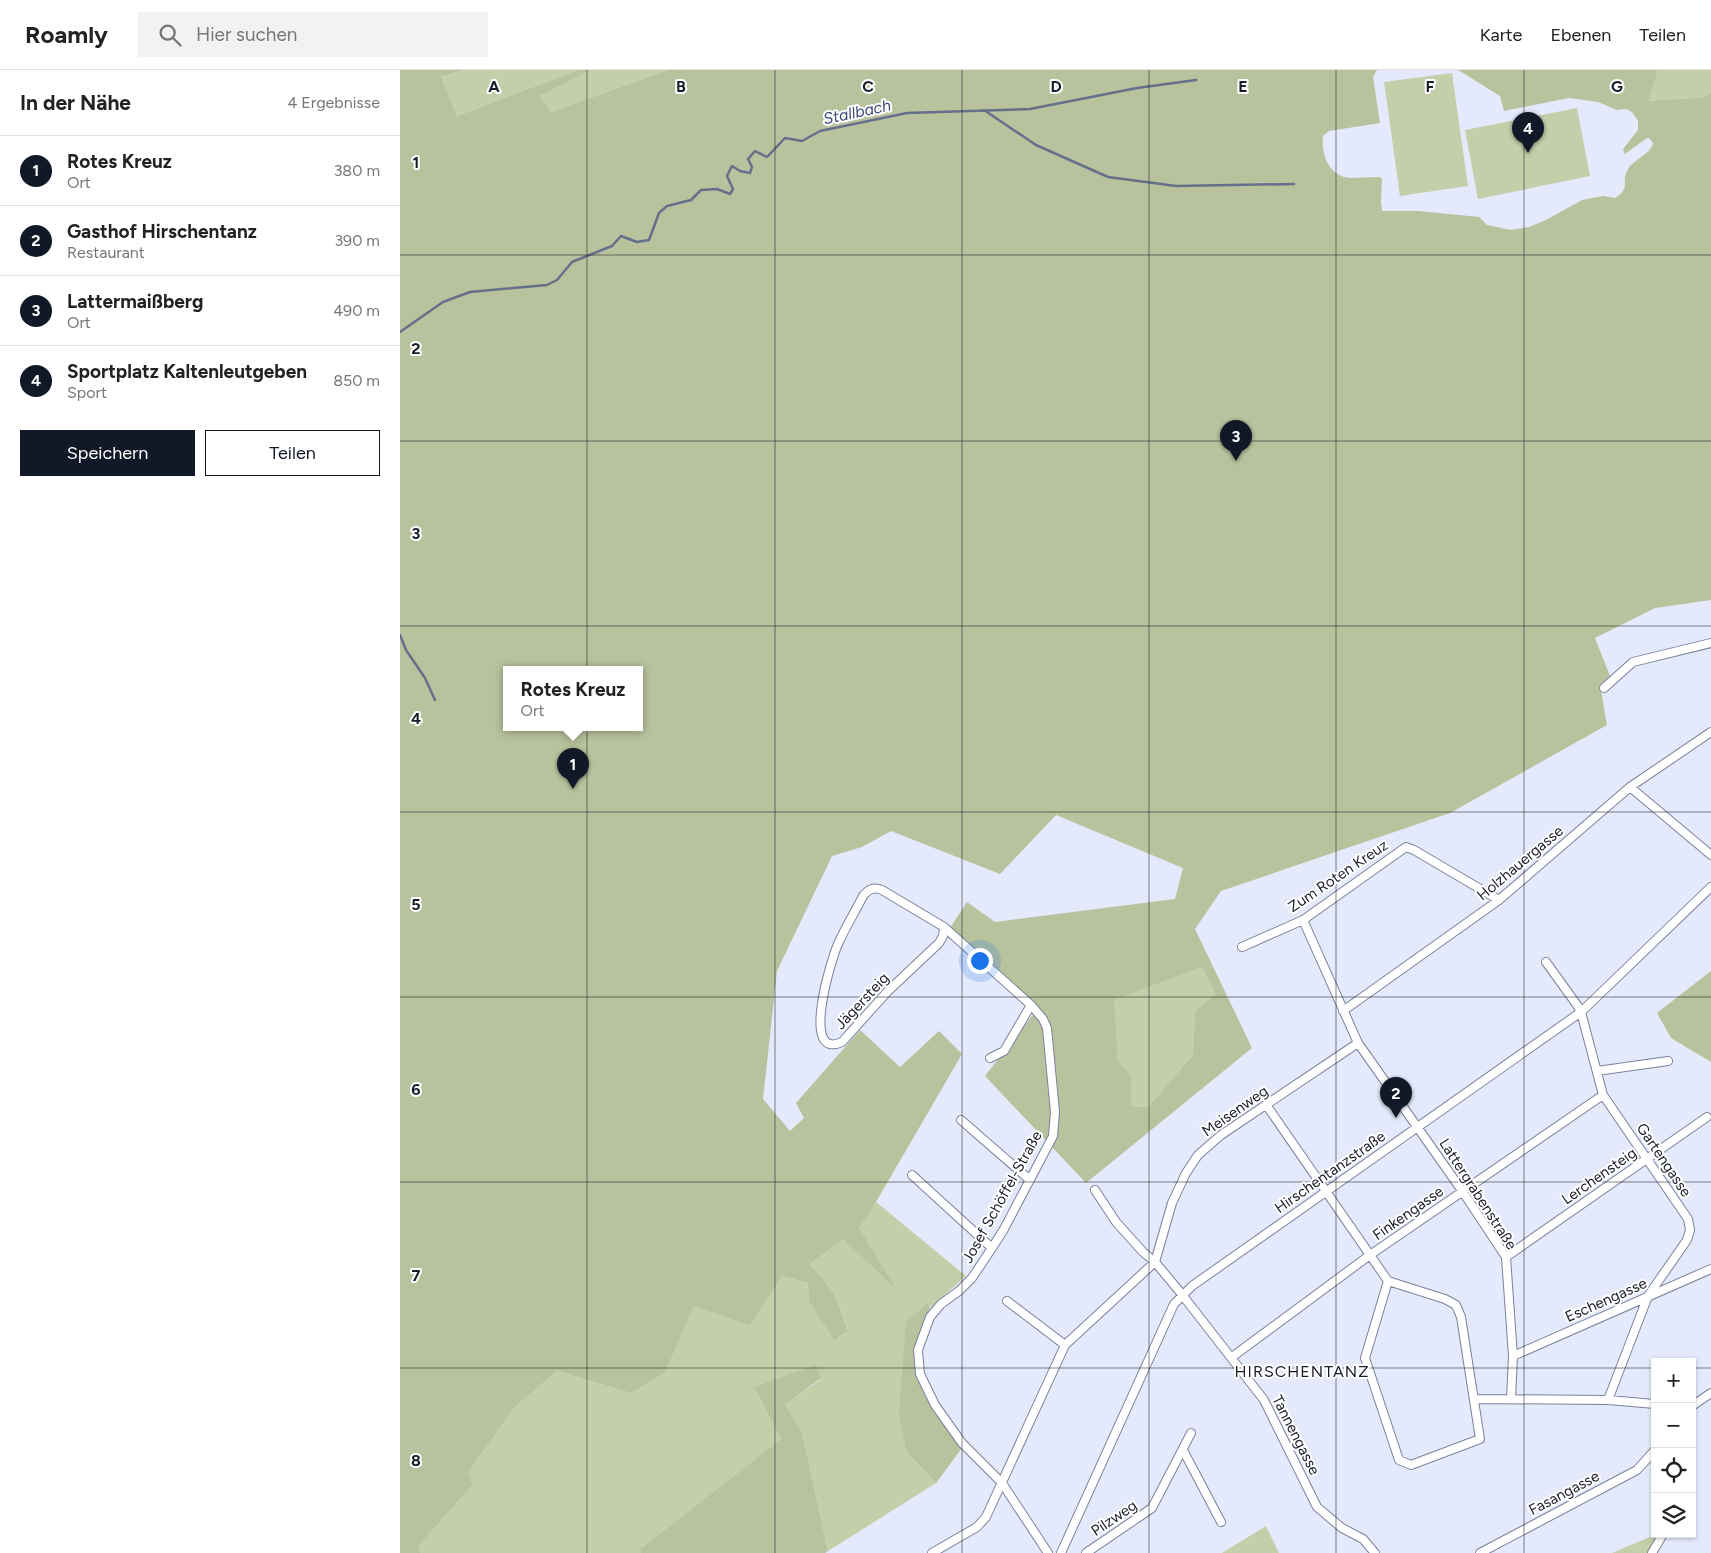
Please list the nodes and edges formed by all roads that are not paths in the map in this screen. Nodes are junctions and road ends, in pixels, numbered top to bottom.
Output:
1 (1711, 643) edge
2 (1604, 688) dead end
3 (1711, 732) edge
4 (1630, 787) junction
5 (1711, 854) edge
6 (1711, 887) edge
7 (875, 888) joint
8 (1499, 900) junction
9 (1303, 920) junction
10 (944, 927) junction
11 (1242, 947) dead end
12 (1546, 962) dead end
13 (1031, 1005) junction
14 (1343, 1010) junction
15 (1581, 1012) junction
16 (1358, 1043) junction
17 (990, 1058) dead end
18 (1668, 1061) dead end
19 (1597, 1071) junction
20 (1603, 1095) junction
21 (1267, 1106) junction
22 (1707, 1117) dead end
23 (961, 1120) dead end
24 (1418, 1128) junction
25 (1648, 1158) junction
26 (912, 1176) dead end
27 (1030, 1180) junction
28 (1095, 1190) dead end
29 (1326, 1192) junction
30 (1463, 1192) junction
31 (992, 1248) junction
32 (1370, 1256) junction
33 (1506, 1257) junction
34 (1155, 1262) junction
35 (1711, 1269) edge
36 (1388, 1281) junction
37 (1183, 1295) junction
38 (1648, 1296) junction
39 (1006, 1301) dead end
40 (1065, 1345) junction
41 (1513, 1356) junction
42 (1232, 1357) junction
43 (1711, 1393) edge
44 (1511, 1399) junction
45 (1474, 1400) junction
46 (1608, 1400) junction
47 (1696, 1403) edge
48 (1651, 1404) edge
49 (1191, 1433) dead end
50 (1183, 1450) junction
51 (1651, 1454) edge
52 (1002, 1483) junction
53 (1221, 1522) dead end
54 (1661, 1538) edge
55 (932, 1553) edge
56 (1048, 1553) edge
57 (1061, 1553) edge
58 (1086, 1553) edge
59 (1375, 1553) edge
60 (1480, 1553) edge
61 (1652, 1553) edge

1 - 2 street
3 - 4 street, Holzhauergasse
4 - 5 street
4 - 8 street, Holzhauergasse
6 - 15 street, Hirschentanzstraße
7 - 10 street, Josef Schöffel-Straße
7 - 10 street, Jägersteig
8 - 9 street, Zum Roten Kreuz
8 - 14 street, Holzhauergasse
9 - 11 street, Zum Roten Kreuz
9 - 14 street, Lattergrabenstraße
10 - 13 street, Josef Schöffel-Straße
12 - 15 street
13 - 17 street
13 - 27 street, Josef Schöffel-Straße
14 - 16 street, Lattergrabenstraße
15 - 19 street, Gartengasse
15 - 24 street, Hirschentanzstraße
16 - 21 street, Meisenweg
16 - 24 street, Lattergrabenstraße
18 - 19 street
19 - 20 street, Gartengasse
20 - 25 street, Gartengasse
20 - 30 street, Finkengasse
21 - 29 street
21 - 34 street, Meisenweg
22 - 25 street, Lerchensteig
23 - 27 street
24 - 29 street, Hirschentanzstraße
24 - 30 street, Lattergrabenstraße
25 - 33 street, Lerchensteig
25 - 38 street, Gartengasse
26 - 31 street
27 - 31 street, Josef Schöffel-Straße
28 - 34 street
29 - 32 street
29 - 37 street, Hirschentanzstraße
30 - 32 street, Finkengasse
30 - 33 street, Lattergrabenstraße
31 - 52 street, Josef Schöffel-Straße
32 - 36 street
32 - 42 street, Finkengasse
33 - 41 street, Lattergrabenstraße
34 - 37 street
34 - 40 street
35 - 38 street, Eschengasse
36 - 45 street
36 - 45 street
37 - 42 street, Tannengasse
37 - 57 street, Hirschentanzstraße
38 - 41 street, Eschengasse
38 - 46 street, Gartengasse
39 - 40 street
40 - 52 street
41 - 44 street, Lattergrabenstraße
42 - 59 street, Tannengasse
43 - 47 street
44 - 45 street
44 - 46 street
46 - 48 street
49 - 50 street, Pilzweg
50 - 53 street
50 - 58 street, Pilzweg
51 - 60 street, Fasangasse
52 - 55 street
52 - 56 street, Josef Schöffel-Straße
54 - 61 street

